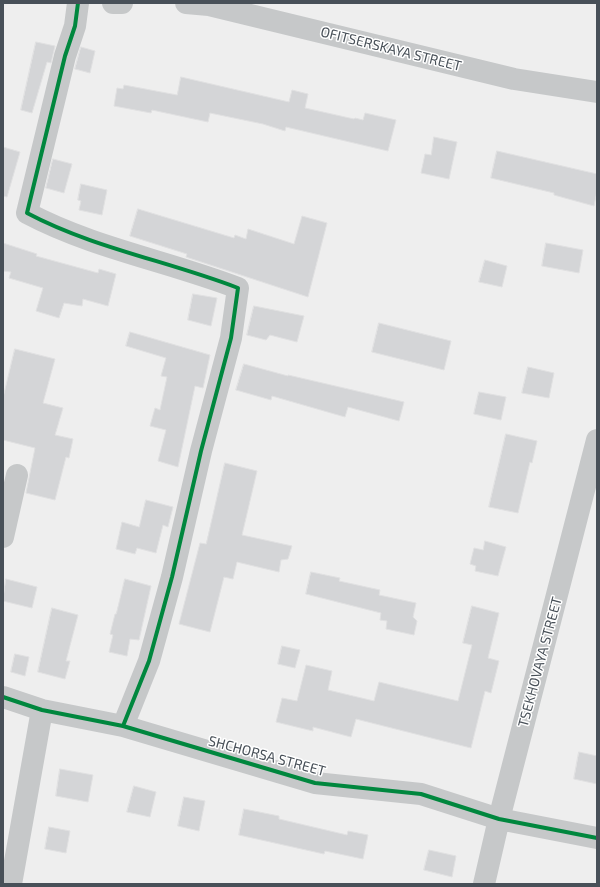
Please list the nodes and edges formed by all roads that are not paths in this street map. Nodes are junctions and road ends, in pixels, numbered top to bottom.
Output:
1 (78, 3) edge
2 (113, 3) edge
3 (122, 3) edge
4 (186, 3) edge
5 (209, 4) edge
6 (597, 92) edge
7 (597, 440) edge
8 (17, 475) dead end
9 (3, 537) edge
10 (3, 697) edge
11 (42, 710) junction
12 (123, 726) junction
13 (498, 819) junction
14 (597, 838) edge
15 (11, 884) edge
16 (484, 884) edge

1 - 12 street
2 - 3 street
4 - 5 street, OFITSERSKAYA STREET
5 - 6 street, OFITSERSKAYA STREET
7 - 13 street, TSEKHOVAYA STREET
8 - 9 street
10 - 11 street, SHCHORSA STREET
11 - 12 street, SHCHORSA STREET
11 - 15 street
12 - 13 street, SHCHORSA STREET
13 - 14 street, SHCHORSA STREET
13 - 16 street, TSEKHOVAYA STREET

